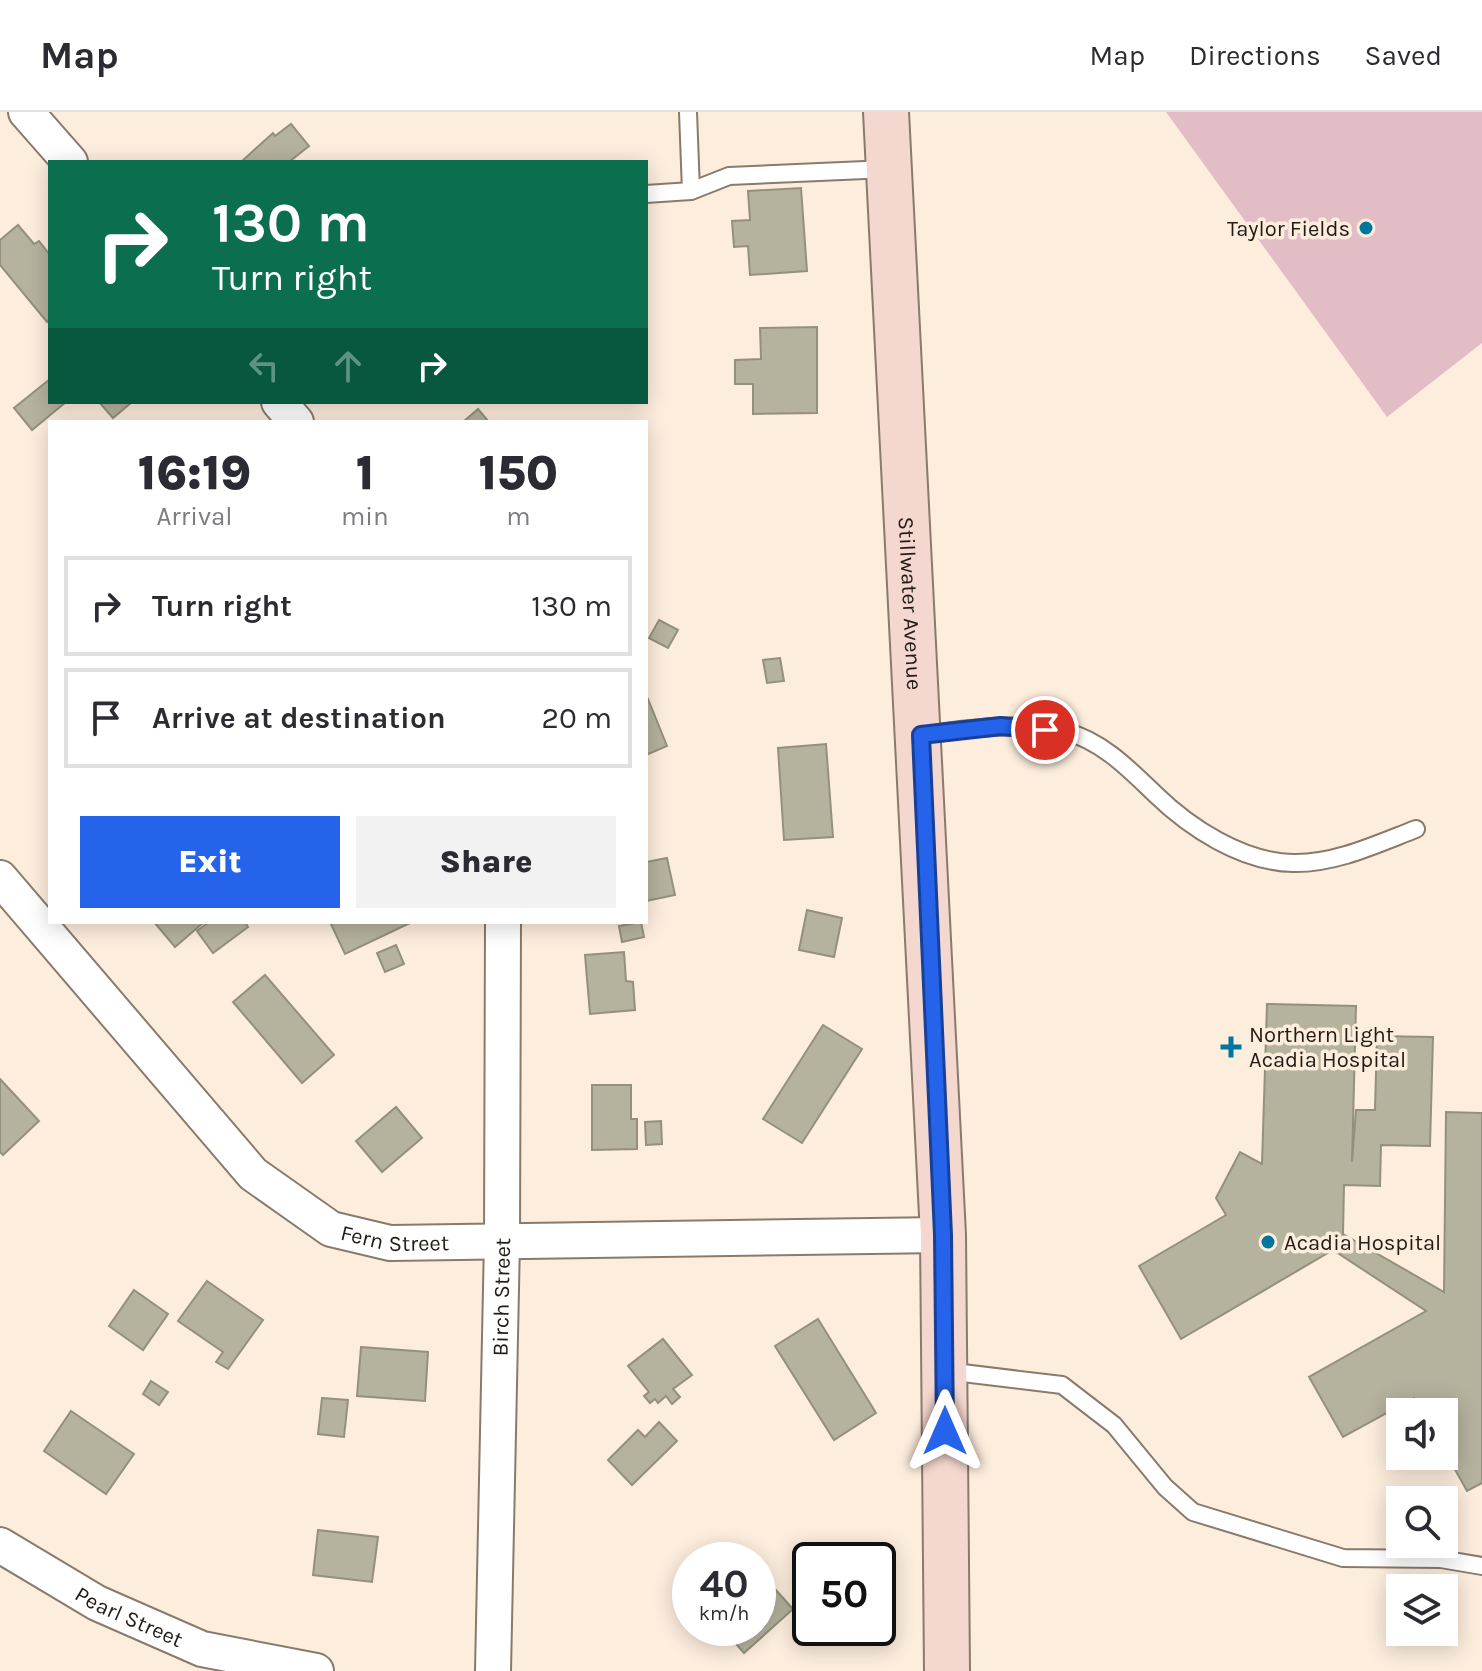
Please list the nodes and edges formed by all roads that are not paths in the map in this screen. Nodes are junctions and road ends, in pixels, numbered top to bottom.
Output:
1 (26, 112) edge
2 (688, 112) edge
3 (886, 112) edge
4 (68, 160) edge
5 (889, 169) junction
6 (691, 191) junction
7 (648, 194) edge
8 (281, 404) edge
9 (294, 420) edge
10 (921, 735) junction
11 (1416, 829) dead end
12 (0, 878) edge
13 (503, 924) edge
14 (943, 1235) junction
15 (502, 1241) junction
16 (944, 1371) junction
17 (0, 1545) edge
18 (1482, 1566) edge
19 (316, 1671) edge
20 (493, 1671) edge
21 (947, 1671) edge

1 - 4 street
2 - 6 lane
3 - 5 main road, Stillwater Avenue
5 - 6 lane
5 - 10 main road, Stillwater Avenue
6 - 7 lane
8 - 9 street
10 - 11 lane
10 - 14 main road, Stillwater Avenue
12 - 15 street, Fern Street
13 - 15 street, Birch Street
14 - 15 street, Fern Street
14 - 16 main road, Stillwater Avenue
15 - 20 street, Birch Street
16 - 18 lane
16 - 21 main road, Stillwater Avenue
17 - 19 street, Pearl Street

